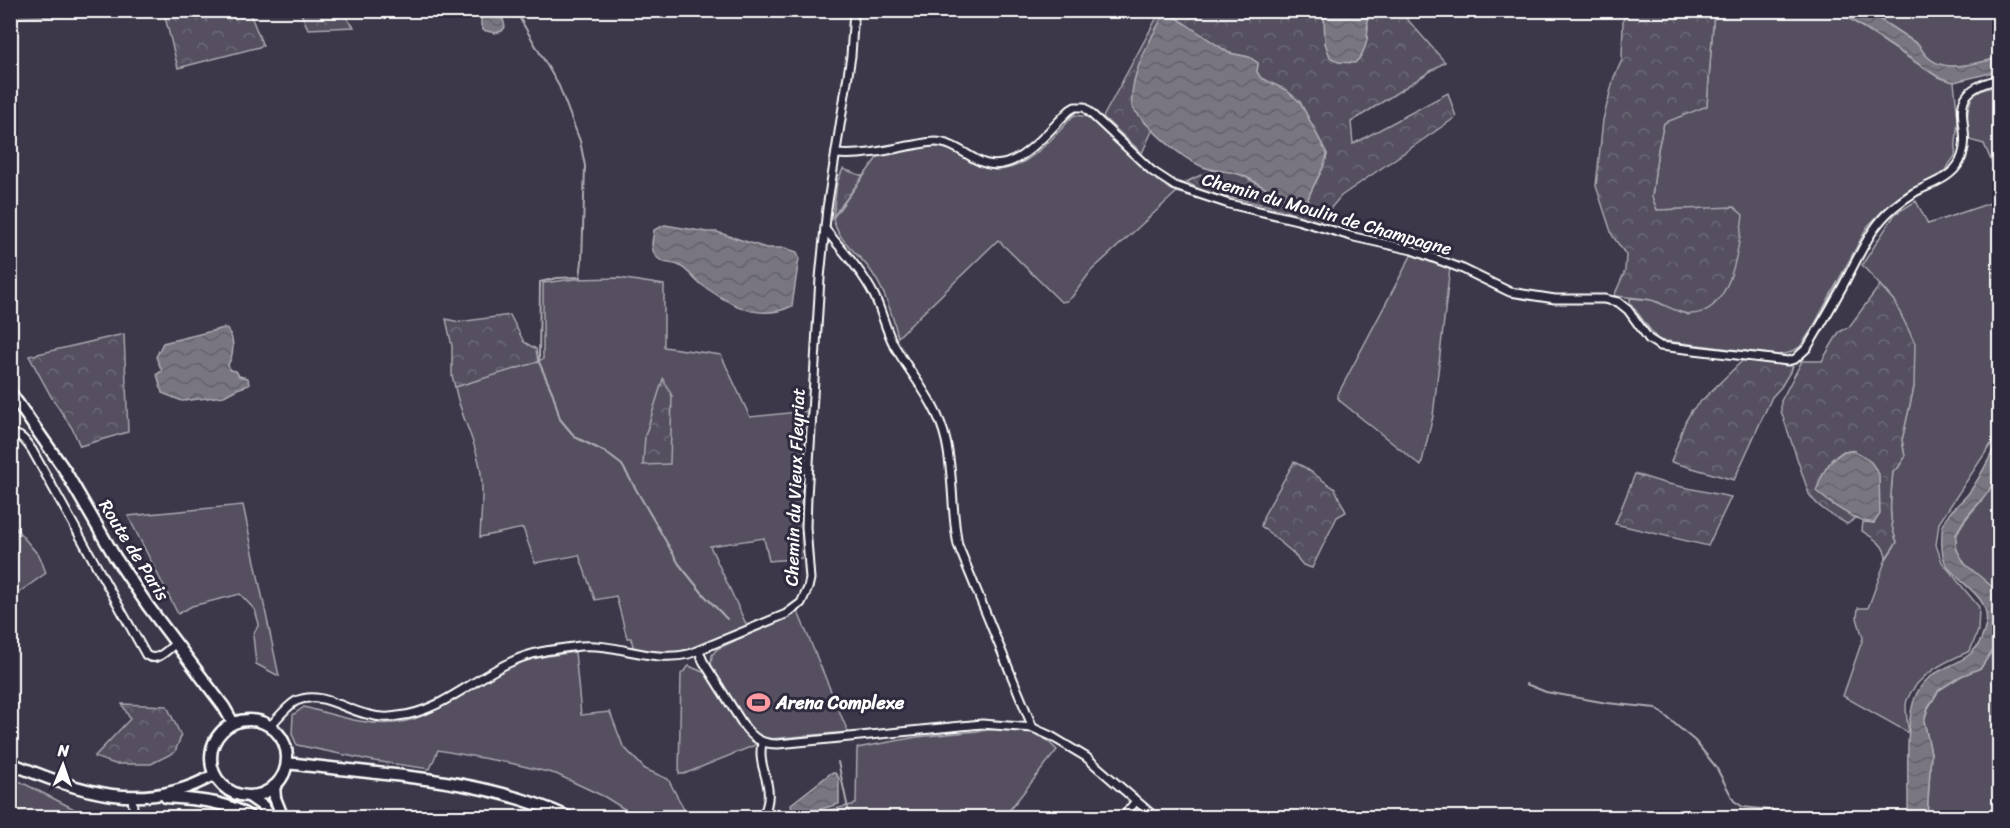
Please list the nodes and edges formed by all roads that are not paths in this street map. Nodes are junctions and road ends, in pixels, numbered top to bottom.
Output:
1 (854, 10) edge
2 (2000, 79) edge
3 (836, 154) junction
4 (825, 229) junction
5 (10, 392) edge
6 (10, 434) edge
7 (176, 644) junction
8 (699, 651) junction
9 (233, 723) junction
10 (270, 726) junction
11 (1033, 728) junction
12 (762, 743) junction
13 (10, 763) edge
14 (287, 764) junction
15 (214, 775) junction
16 (274, 786) junction
17 (157, 796) junction
18 (132, 797) junction
19 (250, 797) junction
20 (1136, 801) junction
21 (134, 818) edge
22 (251, 818) edge
23 (272, 818) edge
24 (283, 818) edge
25 (570, 818) edge
26 (762, 818) edge
27 (1122, 818) edge
28 (1156, 818) edge

1 - 3 street, Chemin du Vieux Fleyriat
2 - 3 street, Chemin du Moulin de Champagne
3 - 4 street, Chemin du Vieux Fleyriat
4 - 8 street, Chemin du Vieux Fleyriat
4 - 11 street
5 - 7 main road, Route de Paris
6 - 7 street
7 - 9 main road, Route de Paris
8 - 10 street, Chemin du Vieux Fleyriat
8 - 12 street
9 - 10 main road
9 - 15 main road
10 - 14 main road
11 - 12 street
11 - 20 street
12 - 26 street
13 - 18 main road
14 - 16 main road
14 - 25 main road
15 - 17 main road
15 - 19 main road
16 - 19 main road
16 - 24 main road
17 - 18 main road
17 - 22 main road
18 - 21 street
19 - 23 main road
20 - 27 street
20 - 28 street

